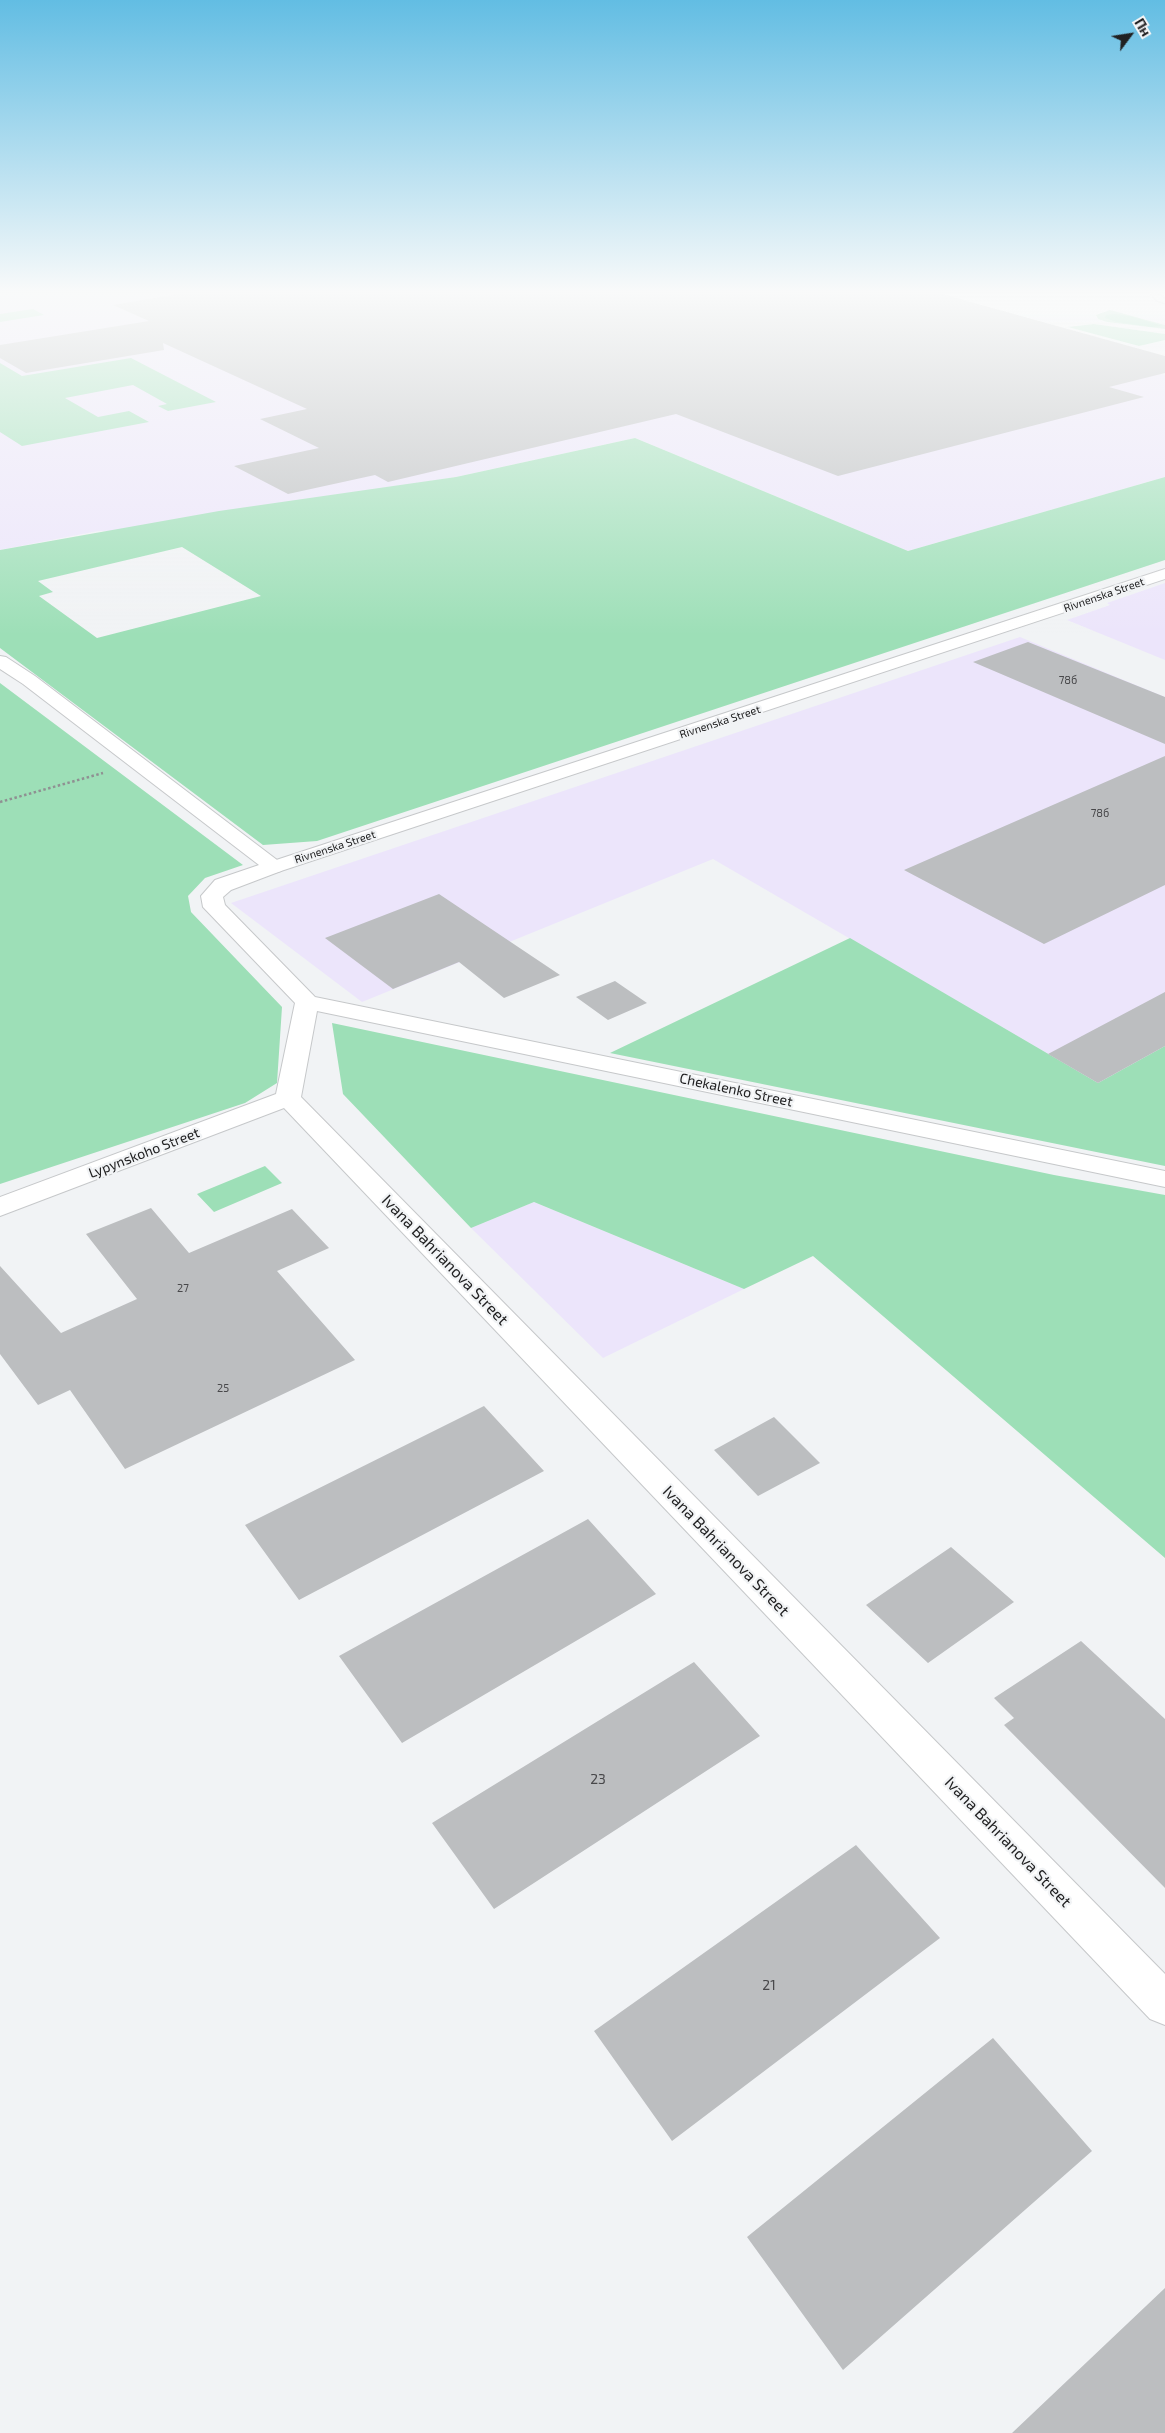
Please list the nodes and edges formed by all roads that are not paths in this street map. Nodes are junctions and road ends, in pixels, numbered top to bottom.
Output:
1 (1165, 574) edge
2 (0, 661) edge
3 (274, 867) junction
4 (307, 1002) junction
5 (288, 1098) junction
6 (1165, 1179) edge
7 (0, 1207) edge
8 (1165, 2004) edge

1 - 3 street, Rivnenska Street
2 - 3 street
3 - 4 street, Rivnenska Street
4 - 5 street
4 - 6 street, Chekalenko Street
5 - 7 street, Lypynskoho Street
5 - 8 street, Ivana Bahrianova Street

